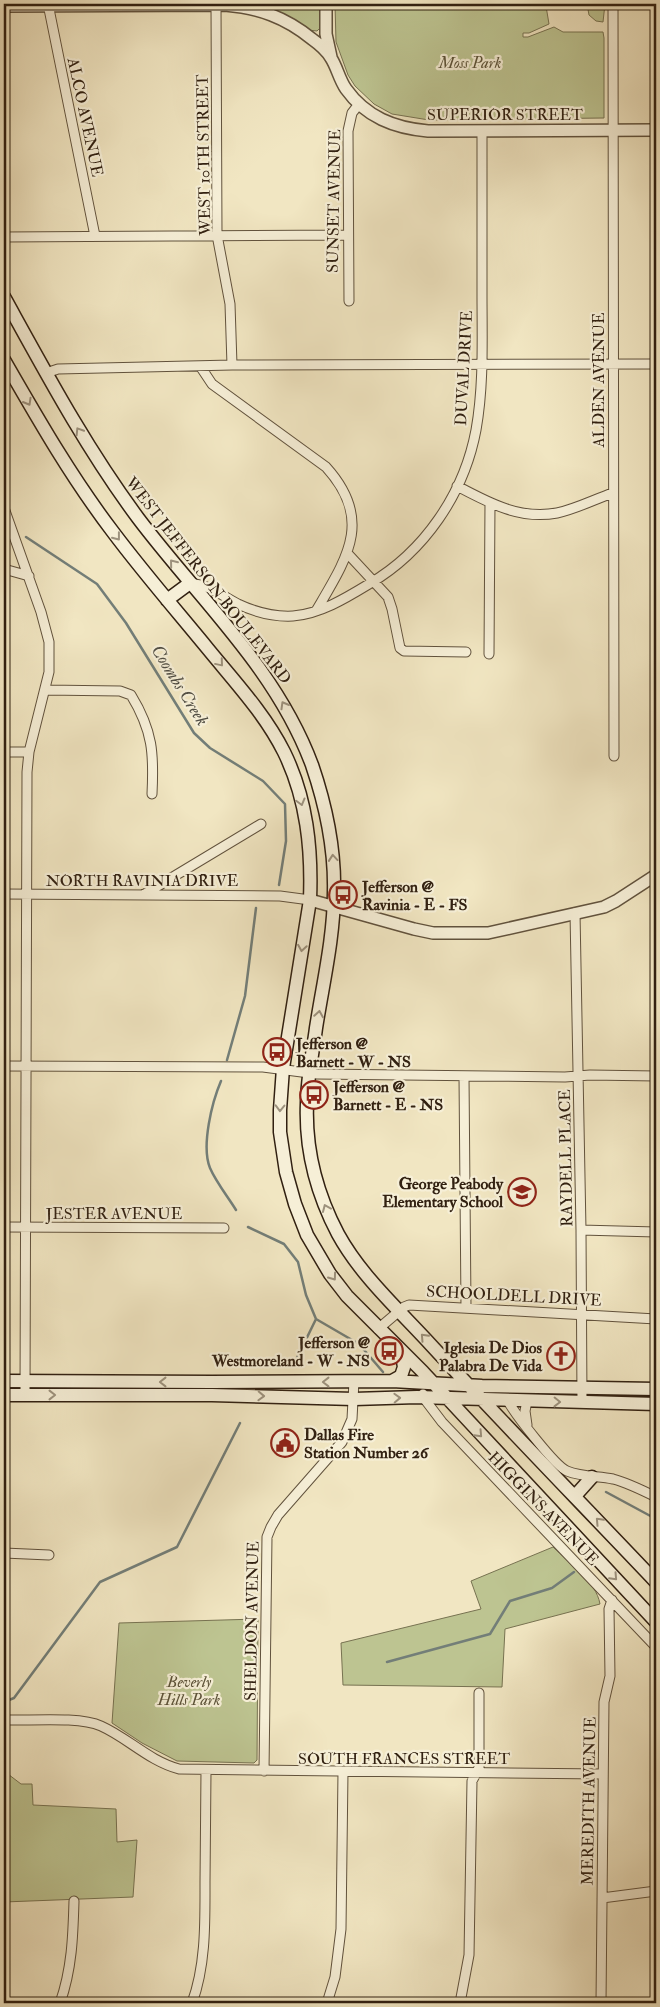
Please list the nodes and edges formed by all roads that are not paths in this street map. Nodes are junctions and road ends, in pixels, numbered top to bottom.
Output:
1 (326, 4) edge
2 (613, 4) edge
3 (48, 5) edge
4 (99, 5) edge
5 (216, 5) edge
6 (4, 6) edge
7 (326, 34) junction
8 (308, 35) junction
9 (332, 58) junction
10 (359, 104) junction
11 (613, 130) junction
12 (656, 130) edge
13 (482, 131) junction
14 (217, 235) junction
15 (95, 236) junction
16 (348, 236) junction
17 (4, 237) edge
18 (4, 297) edge
19 (349, 301) dead end
20 (4, 360) edge
21 (613, 364) junction
22 (656, 364) edge
23 (232, 365) junction
24 (482, 365) junction
25 (200, 366) junction
26 (46, 373) junction
27 (457, 486) junction
28 (613, 492) junction
29 (490, 503) junction
30 (4, 508) edge
31 (348, 554) junction
32 (4, 569) edge
33 (29, 576) junction
34 (374, 581) junction
35 (190, 583) junction
36 (167, 600) junction
37 (316, 611) junction
38 (466, 652) dead end
39 (489, 654) dead end
40 (46, 690) junction
41 (4, 752) edge
42 (29, 752) junction
43 (614, 756) dead end
44 (152, 794) dead end
45 (261, 824) dead end
46 (656, 875) edge
47 (4, 894) edge
48 (26, 894) junction
49 (143, 896) junction
50 (310, 900) junction
51 (334, 907) junction
52 (575, 913) junction
53 (4, 1066) edge
54 (26, 1066) junction
55 (283, 1068) junction
56 (309, 1073) junction
57 (464, 1076) junction
58 (578, 1076) junction
59 (656, 1076) edge
60 (4, 1227) edge
61 (26, 1227) junction
62 (224, 1228) dead end
63 (581, 1230) junction
64 (656, 1232) edge
65 (466, 1307) junction
66 (400, 1310) junction
67 (582, 1314) junction
68 (656, 1319) edge
69 (378, 1328) junction
70 (401, 1350) junction
71 (4, 1381) edge
72 (25, 1381) junction
73 (354, 1381) junction
74 (392, 1381) junction
75 (428, 1383) junction
76 (469, 1386) junction
77 (582, 1387) junction
78 (212, 1389) junction
79 (656, 1389) edge
80 (4, 1395) edge
81 (25, 1395) junction
82 (423, 1398) junction
83 (445, 1398) junction
84 (354, 1399) junction
85 (481, 1400) junction
86 (508, 1401) junction
87 (527, 1401) junction
88 (582, 1402) junction
89 (656, 1404) edge
90 (526, 1425) junction
91 (592, 1476) junction
92 (575, 1496) junction
93 (656, 1497) edge
94 (4, 1553) edge
95 (49, 1555) dead end
96 (656, 1582) edge
97 (612, 1600) junction
98 (656, 1622) edge
99 (656, 1647) edge
100 (479, 1694) dead end
101 (4, 1720) edge
102 (206, 1771) junction
103 (264, 1771) junction
104 (343, 1772) junction
105 (475, 1774) junction
106 (602, 1774) junction
107 (656, 1891) edge
108 (602, 1898) junction
109 (74, 1901) dead end
110 (60, 2003) edge
111 (192, 2003) edge
112 (327, 2003) edge
113 (460, 2003) edge
114 (601, 2003) edge

1 - 7 street
2 - 11 street, ALDEN AVENUE
3 - 4 street
3 - 6 street
3 - 15 street, ALCO AVENUE
4 - 5 street
5 - 8 street
5 - 14 street, WEST 10TH STREET
7 - 8 street
7 - 9 street
8 - 9 street
9 - 10 street, SUPERIOR STREET
10 - 13 street, SUPERIOR STREET
10 - 16 street, SUNSET AVENUE
11 - 12 street, SUPERIOR STREET
11 - 13 street, SUPERIOR STREET
11 - 21 street, ALDEN AVENUE
13 - 24 street, DUVAL DRIVE
14 - 15 street
14 - 16 street
14 - 23 street, WEST 10TH STREET
15 - 17 street
16 - 19 street, SUNSET AVENUE
18 - 26 main road, WEST JEFFERSON BOULEVARD
20 -> 36 main road
21 - 22 street
21 - 24 street
21 - 28 street, ALDEN AVENUE
23 - 24 street
23 - 25 street
24 - 27 street, DUVAL DRIVE
25 - 26 street
25 - 31 street
35 -> 26 main road, WEST JEFFERSON BOULEVARD
27 - 29 street
27 - 34 street, DUVAL DRIVE
28 - 29 street
28 - 43 street, ALDEN AVENUE
29 - 39 street
30 - 33 street
31 - 34 street
31 - 37 street
32 - 33 street
33 - 40 street
34 - 37 street, DUVAL DRIVE
34 - 38 street
35 - 36 main road
35 - 37 street, DUVAL DRIVE
51 -> 35 main road, WEST JEFFERSON BOULEVARD
36 -> 50 main road
40 - 42 street
40 - 44 street
41 - 42 street
42 - 48 street
45 - 49 street
46 - 52 street
47 - 48 street, NORTH RAVINIA DRIVE
48 - 49 street, NORTH RAVINIA DRIVE
48 - 54 street
49 - 50 street, NORTH RAVINIA DRIVE
50 - 51 street
50 -> 55 main road
51 - 52 street
56 -> 51 main road, WEST JEFFERSON BOULEVARD
52 - 58 street, RAYDELL PLACE
53 - 54 street
54 - 55 street
54 - 61 street
55 - 56 street
55 -> 69 main road
56 - 57 street
66 -> 56 main road, WEST JEFFERSON BOULEVARD
57 - 58 street
57 - 65 street
58 - 59 street
58 - 63 street, RAYDELL PLACE
60 - 61 street, JESTER AVENUE
61 - 62 street, JESTER AVENUE
61 - 72 street
63 - 64 street
63 - 67 street, RAYDELL PLACE
65 - 66 street, SCHOOLDELL DRIVE
65 - 67 street, SCHOOLDELL DRIVE
66 - 69 street, SCHOOLDELL DRIVE
76 -> 66 main road, WEST JEFFERSON BOULEVARD
67 - 68 street, SCHOOLDELL DRIVE
67 - 77 street, RAYDELL PLACE
69 - 70 main road
70 - 74 main road
70 - 75 main road
71 - 72 main road
78 -> 72 main road
72 - 81 street
73 - 74 main road
73 -> 78 main road
73 - 84 street, SHELDON AVENUE
74 - 75 main road
75 - 76 main road
75 - 82 street
75 - 83 main road
76 - 77 main road
76 - 85 main road, WEST JEFFERSON BOULEVARD
77 - 79 main road
77 - 88 street, RAYDELL PLACE
81 -> 78 main road
78 -> 84 main road
80 - 81 main road
82 - 83 main road
84 -> 82 main road
82 - 97 street, HIGGINS AVENUE
83 - 85 main road
83 -> 98 main road
84 - 103 street, SHELDON AVENUE
85 - 86 main road
85 - 92 main road, WEST JEFFERSON BOULEVARD
86 - 87 main road
86 - 90 street
87 -> 88 main road
87 - 90 street
88 - 89 main road
90 - 91 street
91 - 92 main road
91 - 93 street
96 -> 92 main road, WEST JEFFERSON BOULEVARD
94 - 95 street
97 - 99 street, HIGGINS AVENUE
97 - 106 street, MEREDITH AVENUE
100 - 105 street
101 - 102 street, SOUTH FRANCES STREET
102 - 103 street, SOUTH FRANCES STREET
102 - 111 street
103 - 104 street, SOUTH FRANCES STREET
104 - 105 street, SOUTH FRANCES STREET
104 - 112 street
105 - 106 street, SOUTH FRANCES STREET
105 - 113 street
106 - 108 street, MEREDITH AVENUE
107 - 108 street
108 - 114 street, MEREDITH AVENUE
109 - 110 street

